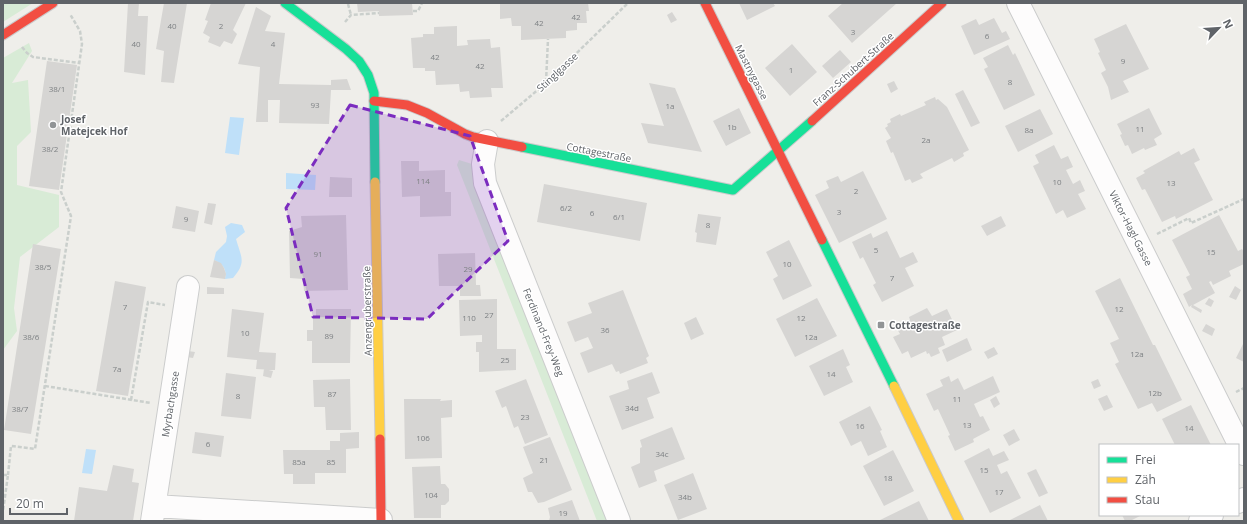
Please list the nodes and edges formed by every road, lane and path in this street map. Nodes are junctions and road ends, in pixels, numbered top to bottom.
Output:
1 (53, 3) edge
2 (285, 3) edge
3 (422, 3) edge
4 (628, 3) edge
5 (705, 3) edge
6 (942, 3) edge
7 (1018, 3) edge
8 (348, 4) dead end
9 (69, 11) dead end
10 (413, 11) dead end
11 (379, 13) dead end
12 (351, 15) junction
13 (343, 25) dead end
14 (3, 35) edge
15 (548, 39) dead end
16 (19, 41) dead end
17 (80, 63) junction
18 (546, 83) junction
19 (374, 101) junction
20 (487, 141) junction
21 (779, 151) junction
22 (1244, 199) edge
23 (1138, 243) junction
24 (188, 287) dead end
25 (148, 302) dead end
26 (45, 386) junction
27 (131, 400) junction
28 (170, 407) junction
29 (1239, 444) edge
30 (1239, 444) edge
31 (1244, 454) edge
32 (3, 475) edge
33 (8, 475) junction
34 (3, 511) edge
35 (153, 513) edge
36 (1210, 516) edge
37 (381, 520) edge
38 (619, 521) edge
39 (959, 521) edge
40 (1200, 521) edge

1 - 14 street
2 - 19 street
3 - 10 path
4 - 18 path, Stinglgasse
5 - 21 street, Mastnygasse
6 - 21 street, Franz-Schubert-Straße
7 - 23 street, Viktor-Hagl-Gasse
8 - 12 path
9 - 17 path
11 - 12 path
12 - 13 path
15 - 18 path
16 - 17 path
17 - 26 path
18 - 20 path, Stinglgasse
19 - 20 street, Cottagestraße
19 - 37 street, Anzengruberstraße
20 - 21 street, Cottagestraße
20 - 38 street, Ferdinand-Frey-Weg
21 - 39 street
22 - 23 path
23 - 29 street, Viktor-Hagl-Gasse
24 - 28 street, Myrbachgasse
25 - 27 path
26 - 27 path
26 - 33 path
27 - 28 path
28 - 35 street, Myrbachgasse
30 - 31 street, Viktor-Hagl-Gasse
32 - 33 path
33 - 34 path
35 - 37 street
36 - 40 street

